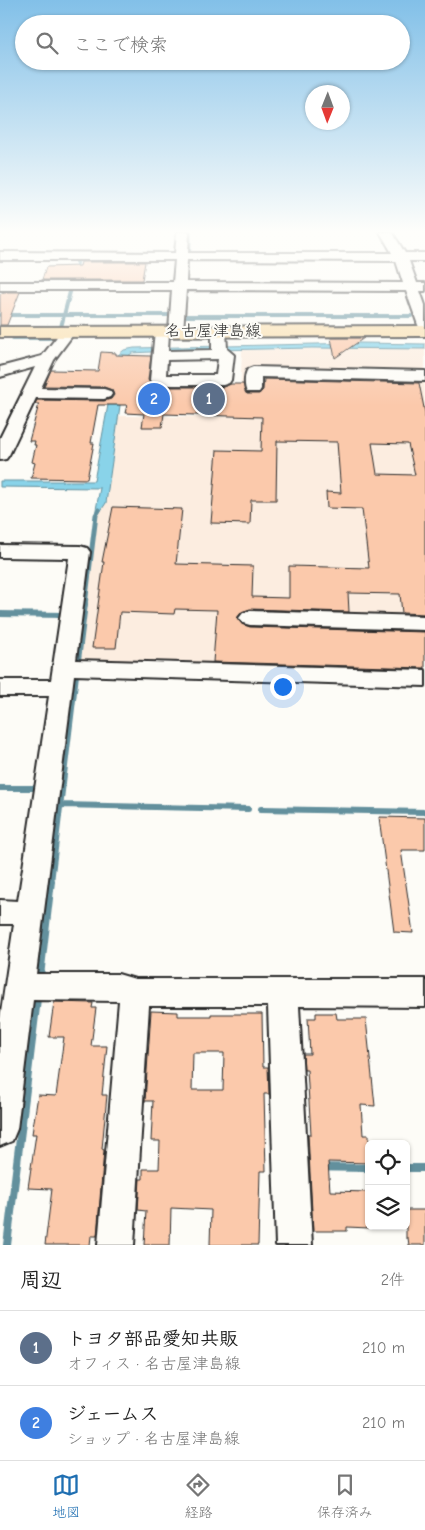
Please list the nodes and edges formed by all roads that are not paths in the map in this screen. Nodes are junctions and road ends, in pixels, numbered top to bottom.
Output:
1 (179, 290) edge
2 (419, 290) edge
3 (425, 325) edge
4 (425, 331) edge
5 (0, 332) edge
6 (68, 332) junction
7 (164, 343) junction
8 (221, 345) junction
9 (47, 359) junction
10 (0, 372) edge
11 (425, 376) edge
12 (252, 388) dead end
13 (30, 393) junction
14 (104, 394) dead end
15 (0, 455) edge
16 (0, 551) edge
17 (250, 618) dead end
18 (425, 623) edge
19 (62, 678) junction
20 (425, 678) edge
21 (0, 688) edge
22 (0, 912) edge
23 (29, 913) junction
24 (19, 987) junction
25 (135, 992) junction
26 (283, 993) junction
27 (425, 993) edge
28 (0, 1129) edge
29 (116, 1245) edge
30 (294, 1245) edge

1 - 7 street
2 - 3 street
4 - 8 main road, 名古屋津島線
5 - 6 main road, 名古屋津島線
6 - 7 main road, 名古屋津島線
6 - 9 street
7 - 8 main road, 名古屋津島線
7 - 8 street
7 - 8 street
9 - 10 street
9 - 13 street
11 - 12 street
13 - 14 street
13 - 15 street
16 - 19 street
17 - 18 street
19 - 20 street
19 - 21 street
19 - 23 street
22 - 23 street
23 - 24 street
24 - 25 street
24 - 28 street
25 - 26 street
25 - 29 street
26 - 27 street
26 - 30 street

